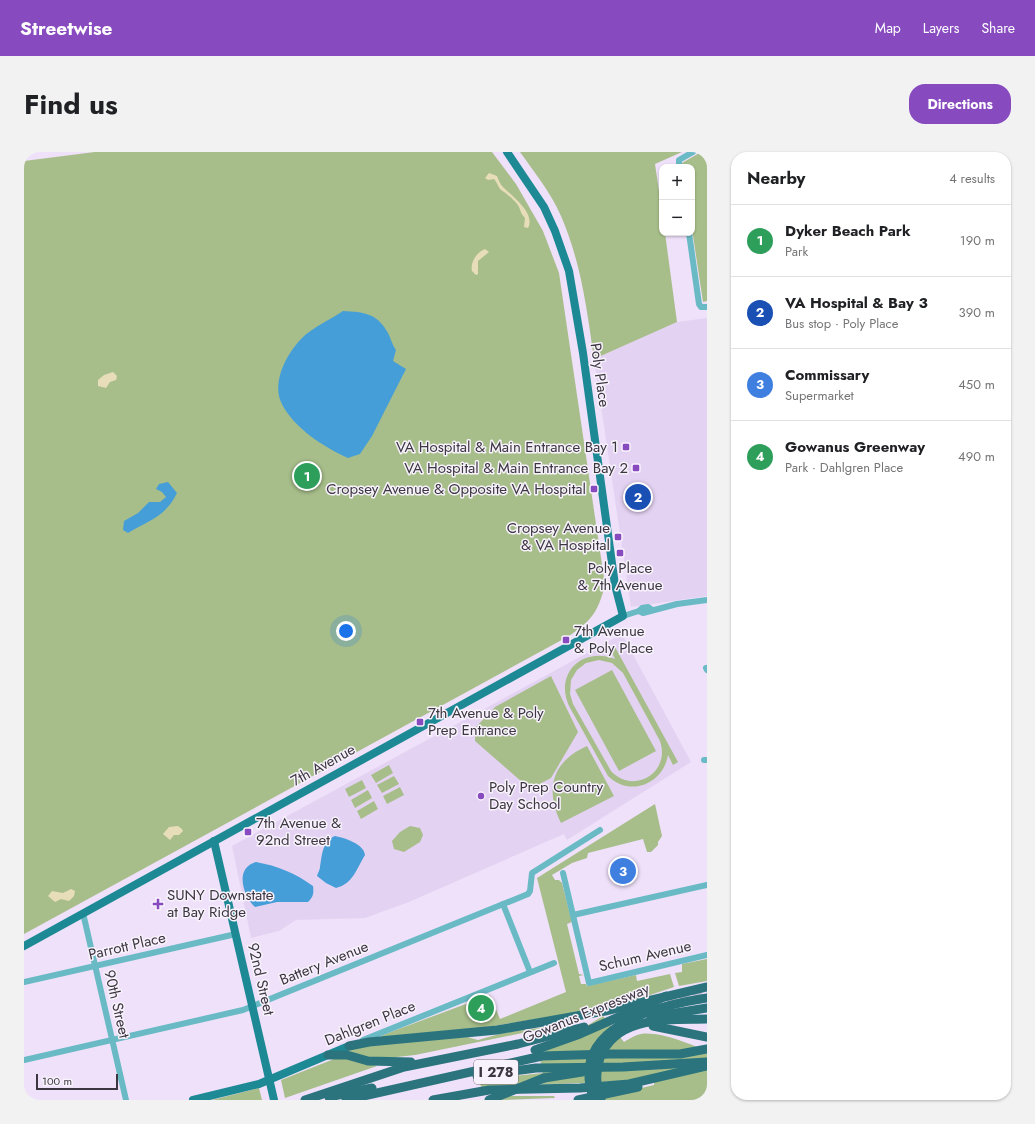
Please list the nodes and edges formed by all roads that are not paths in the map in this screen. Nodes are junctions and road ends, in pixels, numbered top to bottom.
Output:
1 (507, 152) edge
2 (693, 152) edge
3 (679, 164) edge
4 (689, 236) edge
5 (707, 308) edge
6 (707, 600) edge
7 (623, 616) junction
8 (600, 830) dead end
9 (214, 840) junction
10 (563, 873) dead end
11 (707, 885) edge
12 (503, 904) junction
13 (83, 913) junction
14 (573, 915) junction
15 (236, 934) junction
16 (24, 946) edge
17 (707, 955) edge
18 (554, 963) dead end
19 (95, 966) junction
20 (530, 972) junction
21 (24, 982) edge
22 (707, 987) edge
23 (666, 996) junction
24 (707, 998) edge
25 (252, 1006) junction
26 (707, 1008) edge
27 (707, 1020) edge
28 (584, 1027) dead end
29 (707, 1037) edge
30 (112, 1040) junction
31 (349, 1046) junction
32 (707, 1049) edge
33 (328, 1055) junction
34 (442, 1059) junction
35 (24, 1060) edge
36 (707, 1062) edge
37 (707, 1066) edge
38 (623, 1067) junction
39 (674, 1075) junction
40 (270, 1083) junction
41 (126, 1100) edge
42 (193, 1100) edge
43 (274, 1100) edge
44 (305, 1100) edge
45 (312, 1100) edge
46 (346, 1100) edge
47 (372, 1100) edge
48 (433, 1100) edge
49 (489, 1100) edge
50 (578, 1100) edge
51 (594, 1100) edge
52 (597, 1100) edge
53 (603, 1100) edge

1 - 7 main road, Poly Place
2 - 3 street
4 - 5 street
6 - 7 street, 7th Avenue
7 - 9 main road, 7th Avenue
8 - 12 street, Battery Avenue
9 - 13 main road, 7th Avenue
9 - 15 main road, 92nd Street
10 - 14 street
11 - 14 street
12 - 20 street
12 - 25 street, Battery Avenue
13 - 16 main road, 7th Avenue
13 - 19 street, 90th Street
14 - 17 street, Schum Avenue
15 - 19 street, Parrott Place
15 - 25 main road, 92nd Street
18 - 20 street, Dahlgren Place
19 - 21 street, Parrott Place
19 - 30 street, 90th Street
20 - 31 street, Dahlgren Place
22 - 23 highway, Gowanus Expressway / I 278
23 - 31 highway, bridge
23 - 45 highway, Gowanus Expressway / I 278, bridge
24 - 51 highway, bridge
25 - 30 street, Battery Avenue
25 - 40 main road, 92nd Street
26 - 52 highway, bridge
27 - 53 highway, bridge
28 - 34 highway, Gowanus Expressway / I 278
29 - 53 highway, bridge
30 - 35 street, Battery Avenue
30 - 41 street, 90th Street
31 - 33 main road, Dahlgren Place
32 - 46 highway, I 278, bridge
33 - 34 highway
33 - 40 main road, Dahlgren Place
34 - 44 highway, Gowanus Expressway / I 278
36 - 38 highway, Gowanus Expressway / I 278
37 - 39 highway, I 278
38 - 47 highway, Gowanus Expressway / I 278
38 - 49 highway, bridge
39 - 48 highway, I 278
39 - 50 highway
40 - 42 main road, Dahlgren Place
40 - 43 main road, 92nd Street

